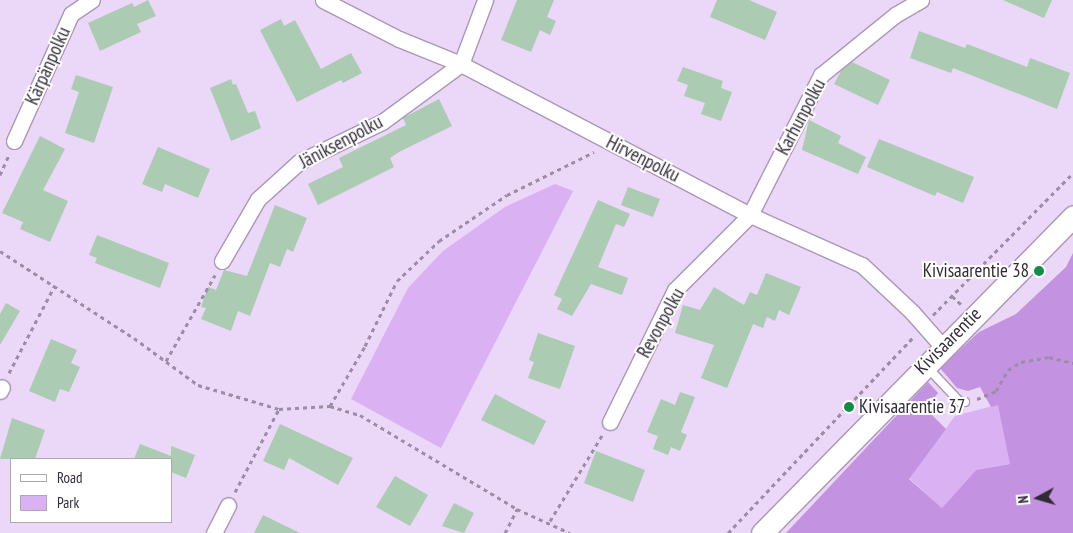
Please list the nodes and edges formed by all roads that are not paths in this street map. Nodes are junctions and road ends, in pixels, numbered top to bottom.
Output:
1 (92, 0) edge
2 (323, 0) edge
3 (485, 0) edge
4 (921, 0) edge
5 (461, 64) junction
6 (14, 141) road end
7 (750, 215) junction
8 (1073, 216) edge
9 (222, 261) road end
10 (942, 346) junction
11 (924, 364) junction
12 (965, 402) road end
13 (610, 422) road end
14 (228, 505) road end
15 (214, 533) edge
16 (762, 533) edge

1 - 6 street, Kärpänpolku
2 - 5 street, Hirvenpolku
3 - 5 street
4 - 7 street, Karhunpolku
5 - 7 street, Hirvenpolku
5 - 9 street, Jäniksenpolku
7 - 10 street, Hirvenpolku
7 - 13 street, Revonpolku
8 - 10 street, Kivisaarentie
10 - 11 street, Kivisaarentie
11 - 12 lane
11 - 16 street, Kivisaarentie
14 - 15 street

